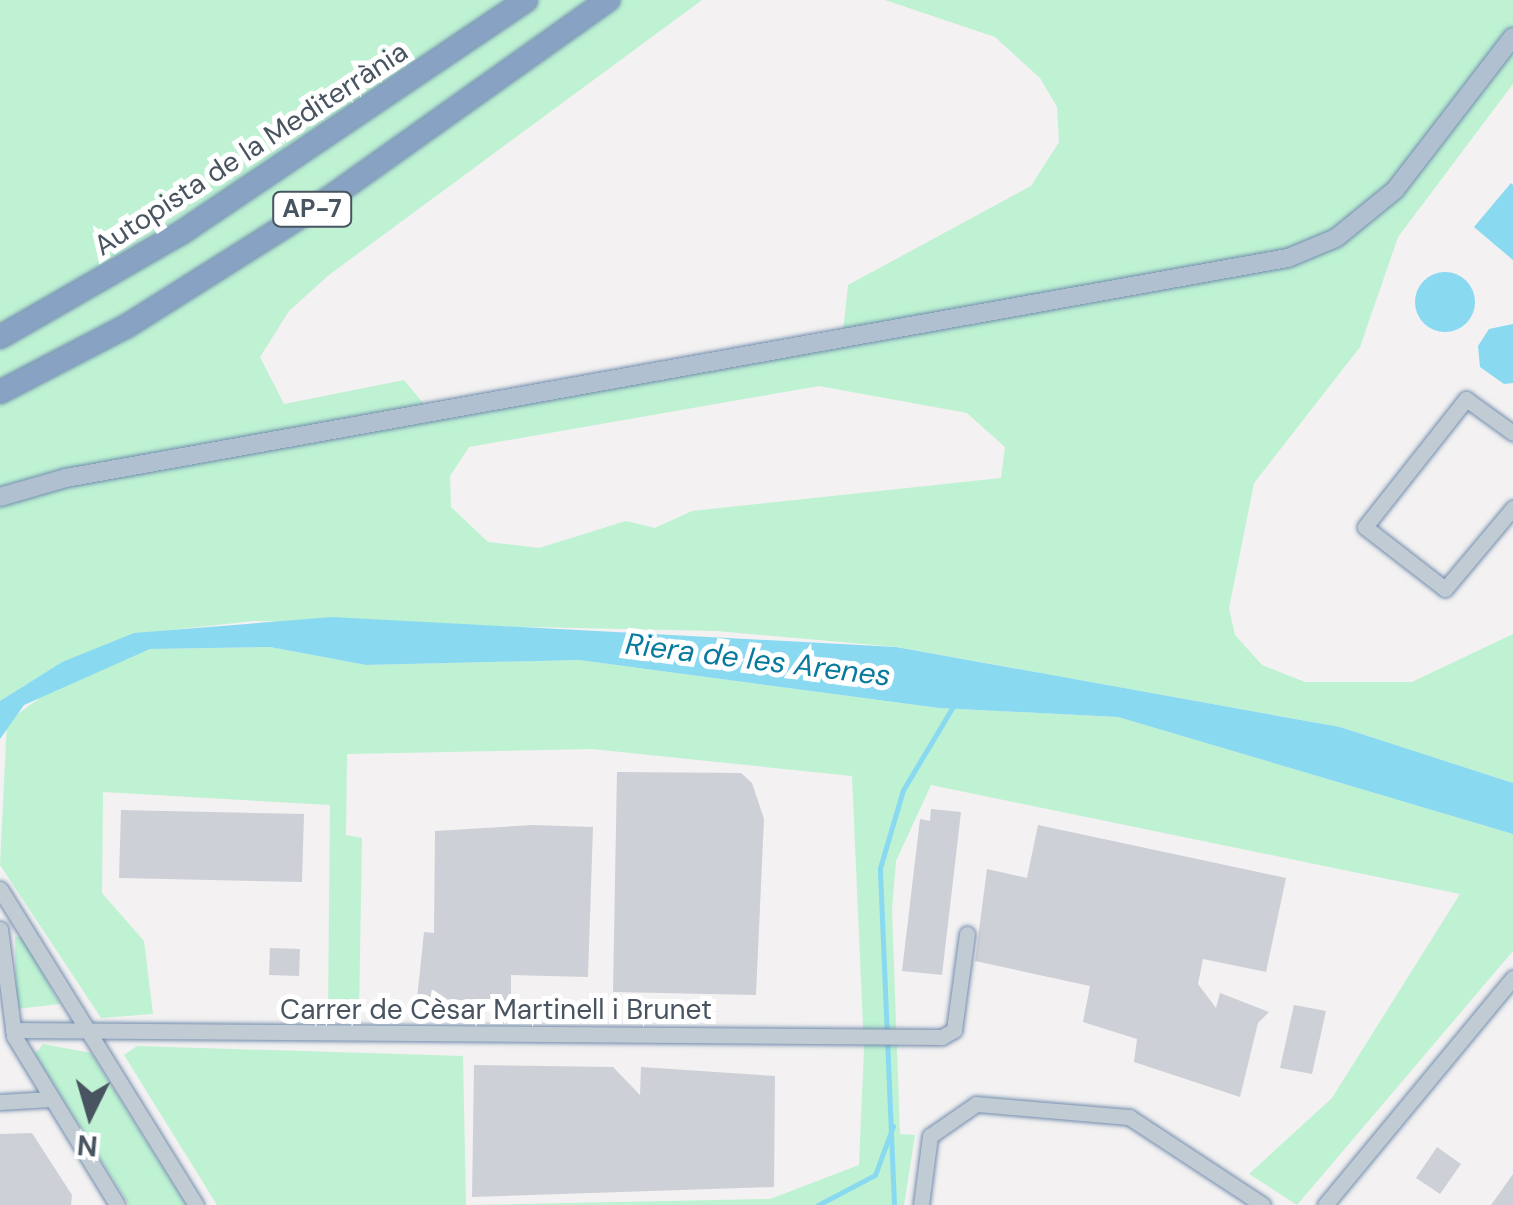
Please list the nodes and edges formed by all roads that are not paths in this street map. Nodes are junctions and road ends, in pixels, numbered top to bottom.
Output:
1 (526, 0) edge
2 (608, 0) edge
3 (1513, 37) edge
4 (0, 337) edge
5 (0, 392) edge
6 (1513, 433) edge
7 (0, 497) edge
8 (1513, 508) edge
9 (0, 888) edge
10 (0, 929) edge
11 (967, 934) dead end
12 (1513, 978) edge
13 (13, 1030) junction
14 (90, 1034) junction
15 (125, 1034) junction
16 (113, 1071) junction
17 (51, 1099) junction
18 (0, 1102) edge
19 (1244, 1198) edge
20 (117, 1205) edge
21 (196, 1205) edge
22 (921, 1205) edge
23 (1264, 1205) edge
24 (1325, 1205) edge

1 - 4 highway, Autopista de la Mediterrània / AP-7
2 - 5 highway, AP-7
3 - 7 main road
6 - 8 street
9 - 14 street
10 - 13 street
11 - 15 street, Carrer de Cèsar Martinell i Brunet
12 - 24 street
13 - 14 street, Carrer de Cèsar Martinell i Brunet
13 - 17 street
14 - 15 street, Carrer de Cèsar Martinell i Brunet
14 - 16 street
15 - 16 street
16 - 21 street
17 - 18 street
17 - 20 street
19 - 22 street
19 - 23 street

